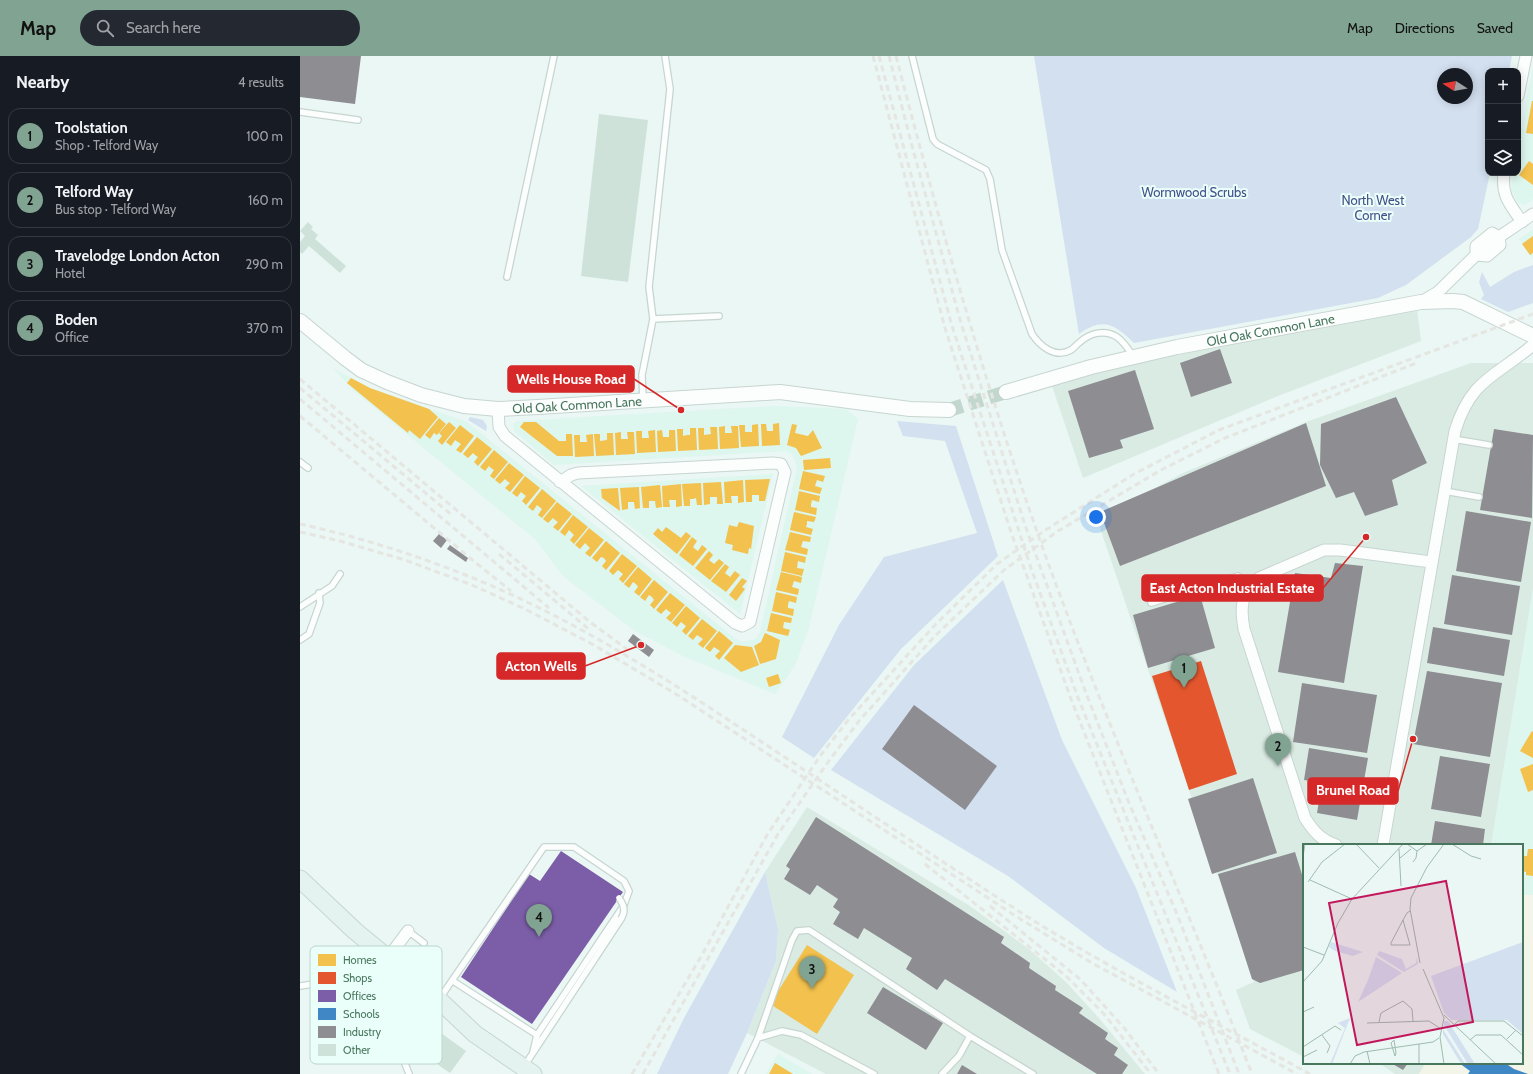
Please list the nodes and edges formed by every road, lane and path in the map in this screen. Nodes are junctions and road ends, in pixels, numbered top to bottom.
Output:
1 (554, 56) edge
2 (665, 56) edge
3 (912, 56) edge
4 (1526, 56) edge
5 (1521, 81) edge
6 (300, 112) edge
7 (358, 120) dead end
8 (1504, 176) edge
9 (1533, 214) edge
10 (1522, 222) junction
11 (1500, 237) junction
12 (1476, 255) junction
13 (507, 277) dead end
14 (1421, 302) junction
15 (719, 316) dead end
16 (652, 319) junction
17 (300, 321) edge
18 (1533, 336) edge
19 (1533, 345) edge
20 (1134, 356) junction
21 (1006, 392) tunnel mouth
22 (643, 400) junction
23 (498, 409) junction
24 (949, 410) tunnel mouth
25 (1453, 439) junction
26 (1489, 445) dead end
27 (300, 462) edge
28 (308, 468) dead end
29 (560, 482) junction
30 (1444, 491) junction
31 (1480, 497) dead end
32 (1431, 562) junction
33 (340, 574) dead end
34 (1250, 585) junction
35 (319, 593) junction
36 (1151, 604) dead end
37 (300, 607) edge
38 (300, 640) edge
39 (1333, 844) edge
40 (1383, 844) edge
41 (300, 880) edge
42 (618, 898) dead end
43 (624, 905) junction
44 (408, 931) joint
45 (424, 942) dead end
46 (373, 946) edge
47 (397, 946) edge
48 (453, 981) junction
49 (310, 984) edge
50 (300, 986) edge
51 (442, 996) edge
52 (442, 1003) edge
53 (538, 1035) junction
54 (970, 1036) junction
55 (758, 1038) junction
56 (533, 1052) junction
57 (405, 1064) edge
58 (528, 1070) edge
59 (409, 1074) edge
60 (741, 1074) edge
61 (874, 1074) edge
62 (942, 1074) edge
63 (1033, 1074) edge

1 - 13 lane
2 - 16 lane
3 - 20 lane
4 - 5 street
6 - 7 lane
8 - 10 street
9 - 10 street
10 - 11 street
11 - 12 street
11 - 12 street
12 - 14 street
14 - 18 street, Old Oak Common Lane
14 - 20 street, Old Oak Common Lane
15 - 16 lane
16 - 22 lane
17 - 23 street, Old Oak Common Lane
19 - 25 street
20 - 21 street, Old Oak Common Lane
22 - 23 street, Old Oak Common Lane
22 - 24 street, Old Oak Common Lane
23 - 29 street
25 - 26 lane
25 - 30 street
27 - 28 lane
29 - 29 street
30 - 31 lane
30 - 32 street
32 - 34 street
32 - 40 street
33 - 35 lane
34 - 36 lane
34 - 39 street
35 - 37 lane
35 - 38 lane
41 - 46 main road
42 - 43 lane, bridge
43 - 48 lane
43 - 53 lane
43 - 56 lane, bridge
44 - 45 lane
44 - 47 street
48 - 51 lane
48 - 53 lane
49 - 50 lane
52 - 58 main road
53 - 56 lane
54 - 55 lane
54 - 62 lane
54 - 63 lane
55 - 60 lane
55 - 61 lane
56 - 58 lane
57 - 59 lane

